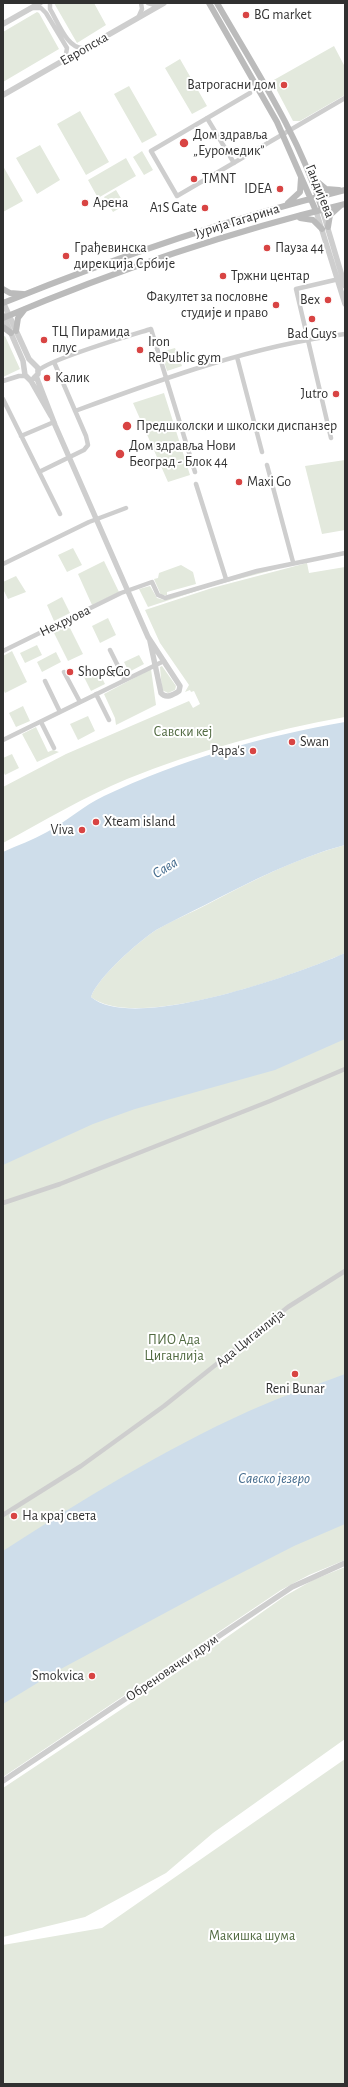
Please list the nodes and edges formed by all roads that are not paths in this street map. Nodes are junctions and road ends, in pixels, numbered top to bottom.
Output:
1 (40, 3) edge
2 (50, 3) edge
3 (141, 3) edge
4 (148, 3) edge
5 (164, 3) edge
6 (217, 3) edge
7 (209, 4) edge
8 (158, 6) junction
9 (32, 8) junction
10 (138, 18) junction
11 (3, 24) edge
12 (85, 48) junction
13 (65, 60) junction
14 (250, 93) dead end
15 (4, 94) edge
16 (345, 98) edge
17 (207, 118) junction
18 (290, 131) junction
19 (283, 135) junction
20 (234, 163) junction
21 (310, 175) junction
22 (302, 176) junction
23 (345, 190) edge
24 (319, 197) junction
25 (311, 199) junction
26 (344, 204) edge
27 (284, 206) junction
28 (319, 210) junction
29 (288, 218) junction
30 (325, 228) junction
31 (342, 279) edge
32 (345, 286) edge
33 (3, 289) edge
34 (26, 294) junction
35 (3, 303) edge
36 (345, 304) edge
37 (26, 308) junction
38 (5, 316) edge
39 (3, 327) edge
40 (13, 332) junction
41 (345, 334) edge
42 (308, 340) junction
43 (237, 357) junction
44 (54, 362) junction
45 (37, 369) junction
46 (26, 373) junction
47 (166, 378) junction
48 (3, 381) edge
49 (3, 399) edge
50 (75, 411) junction
51 (52, 419) junction
52 (21, 436) junction
53 (331, 438) dead end
54 (262, 452) dead end
55 (69, 457) junction
56 (267, 465) dead end
57 (39, 472) junction
58 (195, 472) dead end
59 (196, 484) dead end
60 (126, 508) dead end
61 (60, 514) dead end
62 (96, 519) junction
63 (345, 553) edge
64 (293, 562) junction
65 (3, 564) edge
66 (226, 579) junction
67 (128, 591) junction
68 (150, 640) junction
69 (110, 650) dead end
70 (3, 652) edge
71 (164, 661) junction
72 (156, 664) junction
73 (64, 672) dead end
74 (125, 680) junction
75 (45, 681) dead end
76 (96, 694) junction
77 (80, 702) junction
78 (60, 712) junction
79 (109, 720) dead end
80 (41, 722) junction
81 (3, 740) edge
82 (54, 748) dead end
83 (345, 1069) edge
84 (3, 1203) edge
85 (345, 1271) edge
86 (3, 1515) edge
87 (345, 1563) edge
88 (3, 1781) edge

1 - 9 street
2 - 12 street
3 - 10 street
4 - 8 street
5 - 8 street, Европска
6 - 18 main road, Гандијева
7 - 19 main road, Гандијева
8 - 10 street, Европска
9 - 11 street
9 - 13 street
10 - 12 street, Европска
12 - 13 street, Европска
13 - 15 street, Европска
14 - 17 street
16 - 18 street
17 - 20 street
17 - 20 street
18 - 19 street
18 - 21 main road, Гандијева
19 - 20 street
19 - 22 main road, Гандијева
21 - 23 main road
21 - 24 main road, Гандијева
22 - 25 main road, Гандијева
22 - 27 main road
23 - 24 main road, Јурија Гагарина
24 - 25 main road, Јурија Гагарина
24 - 28 main road, Гандијева
25 - 27 main road, Јурија Гагарина
25 - 28 main road, Гандијева
26 - 28 main road, Јурија Гагарина
26 - 30 main road
27 - 34 main road, Јурија Гагарина
28 - 29 main road, Јурија Гагарина
28 - 30 street, Гандијева
29 - 30 main road
29 - 37 main road, Јурија Гагарина
30 - 31 street, Гандијева
31 - 32 street, Гандијева
31 - 36 street, Гандијева
31 - 42 street
33 - 34 main road
34 - 35 main road, Јурија Гагарина
35 - 38 street
37 - 38 main road, Јурија Гагарина
37 - 40 main road
38 - 40 street
39 - 40 main road
40 - 45 street
40 - 46 street
41 - 42 street
42 - 43 street
42 - 53 street
43 - 47 street
43 - 54 street
44 - 45 street
44 - 47 street
44 - 50 street
45 - 46 street
45 - 46 street
45 - 51 street
46 - 48 street
46 - 51 street
47 - 50 street
47 - 58 street
49 - 52 street
50 - 55 street
51 - 52 street
51 - 55 street
52 - 57 street
55 - 57 street
55 - 62 street
56 - 64 street
57 - 61 street
59 - 66 street
60 - 62 street
62 - 65 street
62 - 67 street
63 - 64 street
64 - 66 street, Нехруова
66 - 67 street, Нехруова
67 - 68 street
67 - 70 street, Нехруова
68 - 71 street
68 - 72 street
69 - 74 street
71 - 72 street
71 - 72 street
72 - 74 street
73 - 77 street
74 - 76 street
75 - 78 street
76 - 77 street
76 - 79 street
77 - 78 street
78 - 80 street
80 - 81 street
80 - 82 street
83 - 84 street
85 - 86 street, Ада Циганлија
87 - 88 street, Обреновачки друм

